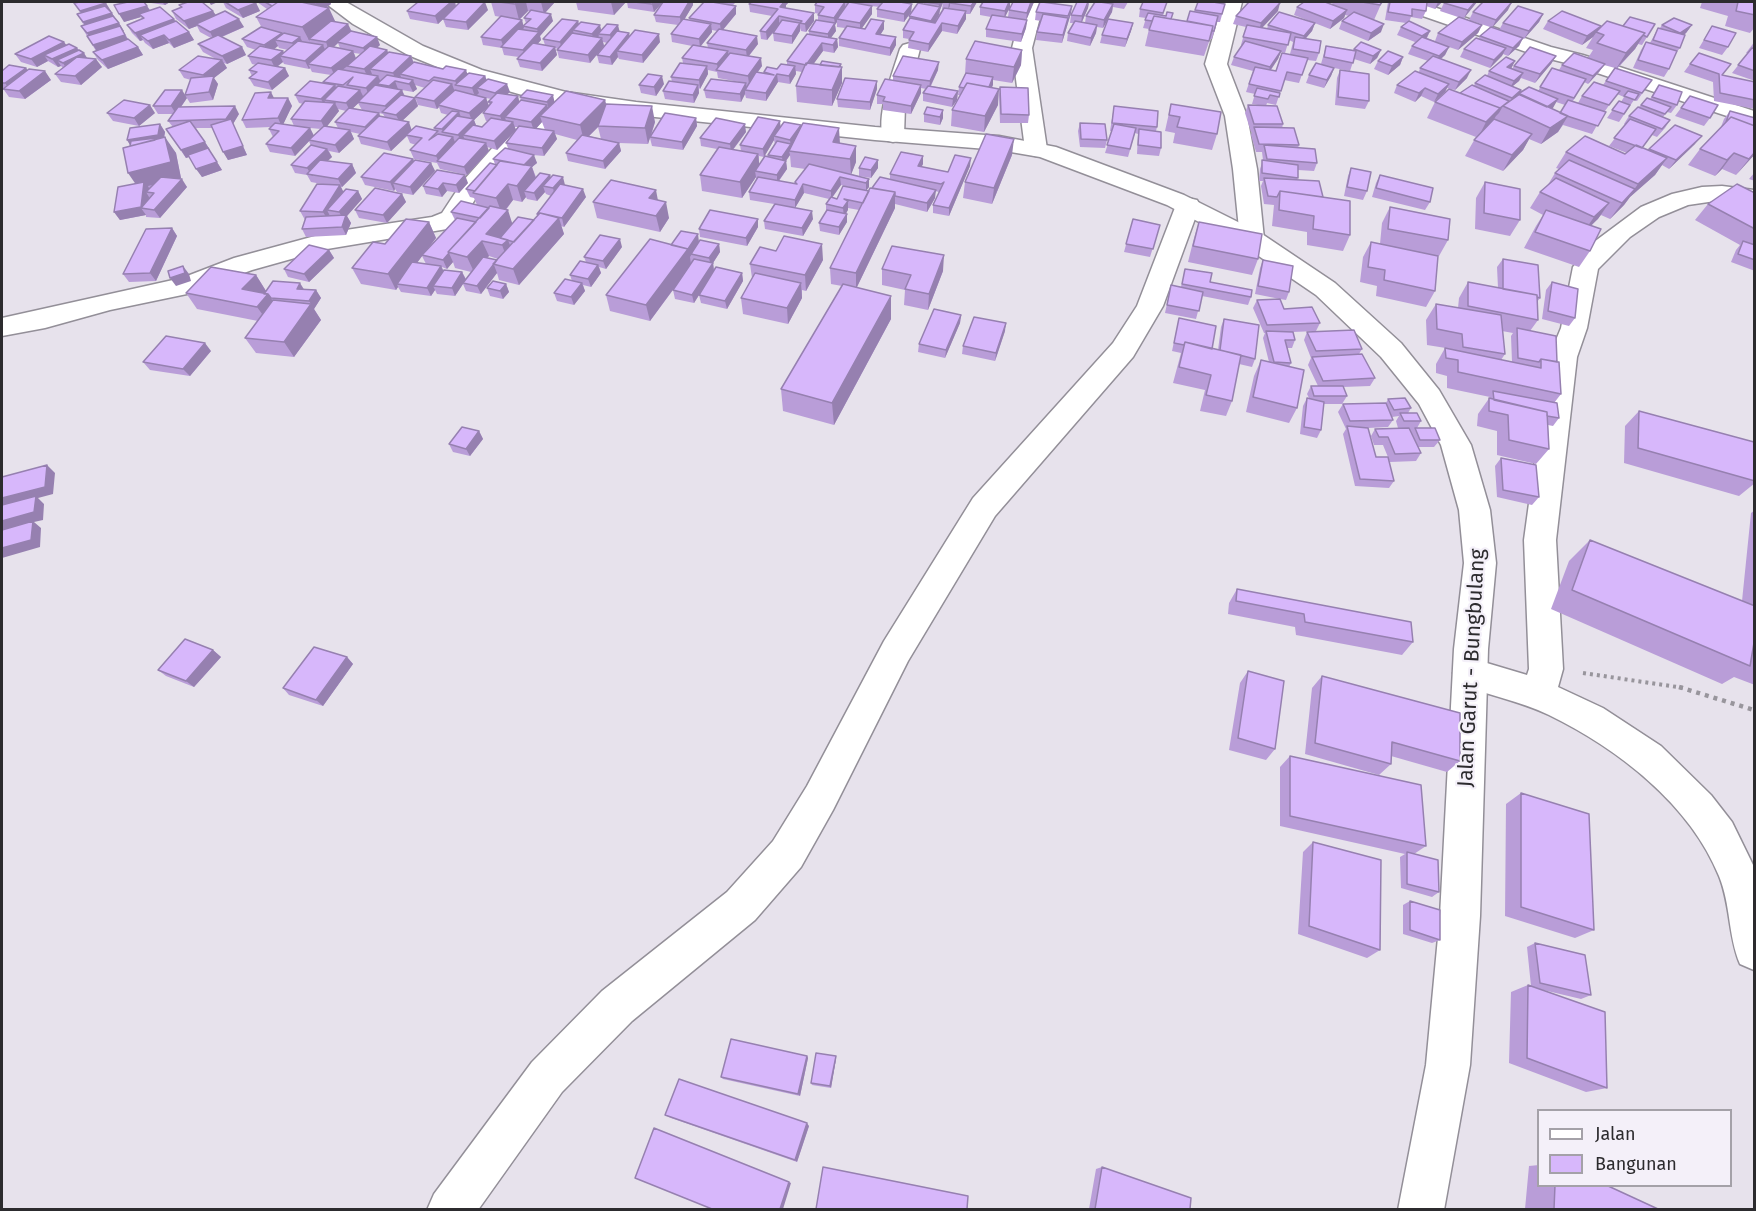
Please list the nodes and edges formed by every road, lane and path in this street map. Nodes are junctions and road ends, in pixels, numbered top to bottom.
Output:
1 (334, 2) edge
2 (1034, 2) edge
3 (1232, 2) edge
4 (1401, 2) edge
5 (910, 49) edge
6 (571, 100) junction
7 (1755, 118) edge
8 (893, 135) junction
9 (1036, 148) junction
10 (1755, 197) edge
11 (1188, 205) junction
12 (1252, 239) junction
13 (2, 327) edge
14 (1470, 673) junction
15 (1542, 682) junction
16 (1755, 710) edge
17 (1755, 950) edge
18 (450, 1209) edge
19 (1420, 1209) edge

1 - 6 street, Jalan Garut - Bungbulang
2 - 9 street
3 - 12 street
4 - 7 street
5 - 8 street
6 - 8 street, Jalan Garut - Bungbulang
6 - 13 street
8 - 9 street, Jalan Garut - Bungbulang
9 - 11 street, Jalan Garut - Bungbulang
10 - 15 street
11 - 12 street, Jalan Garut - Bungbulang
11 - 18 street
12 - 14 street, Jalan Garut - Bungbulang
14 - 15 street
14 - 19 street, Jalan Garut - Bungbulang
15 - 16 path
15 - 17 street

